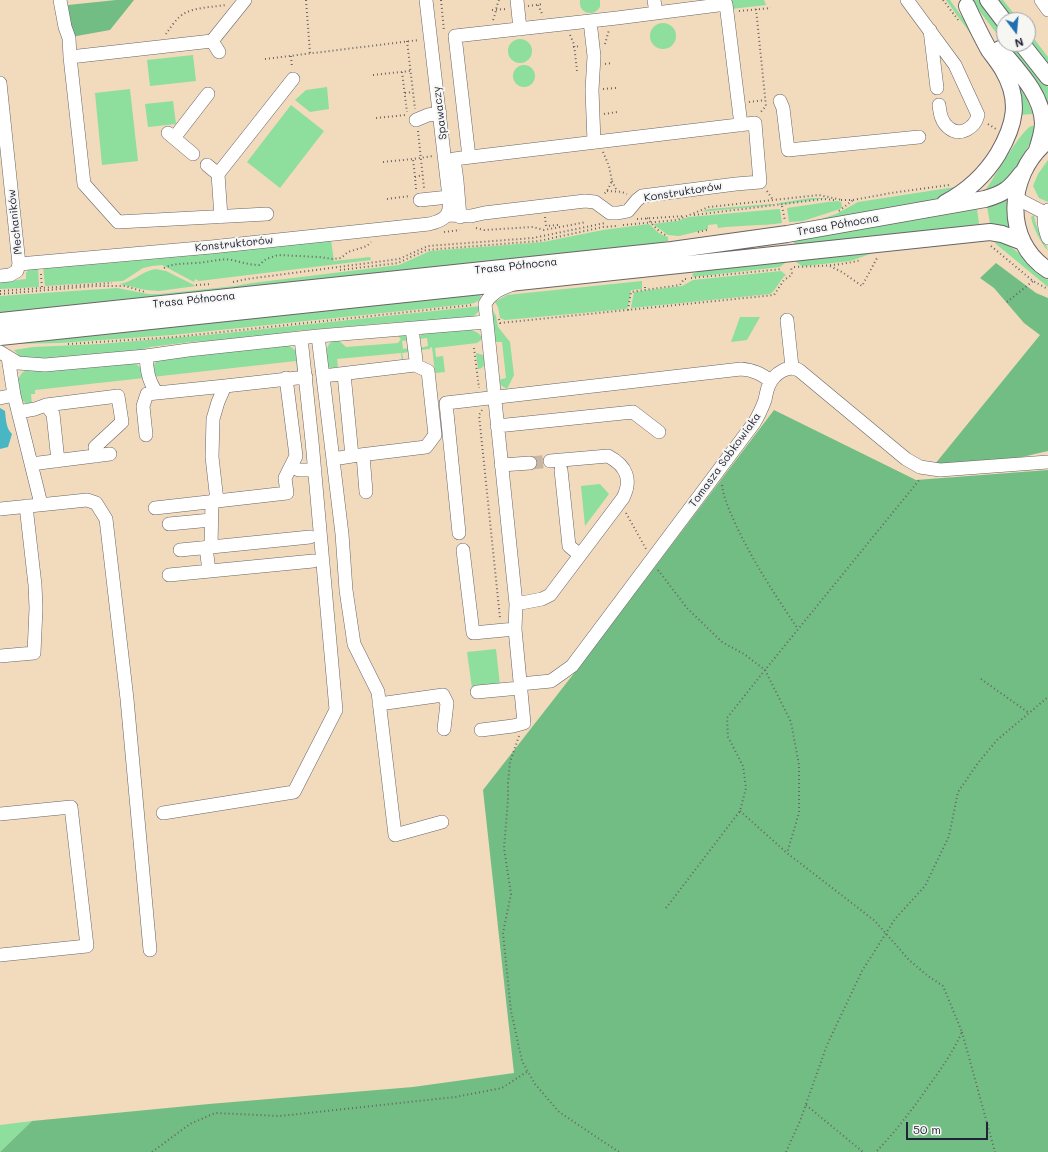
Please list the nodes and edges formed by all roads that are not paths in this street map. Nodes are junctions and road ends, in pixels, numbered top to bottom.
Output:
1 (60, 0) edge
2 (245, 0) edge
3 (426, 0) edge
4 (517, 0) edge
5 (654, 0) edge
6 (907, 0) edge
7 (988, 0) edge
8 (1041, 0) edge
9 (964, 3) edge
10 (1048, 10) edge
11 (997, 12) edge
12 (656, 13) junction
13 (590, 21) junction
14 (520, 29) junction
15 (930, 29) junction
16 (1028, 52) edge
17 (70, 56) junction
18 (1048, 77) edge
19 (293, 79) dead end
20 (0, 83) edge
21 (937, 88) dead end
22 (208, 94) dead end
23 (780, 100) dead end
24 (939, 105) dead end
25 (440, 113) junction
26 (411, 116) road end
27 (741, 125) junction
28 (919, 137) dead end
29 (596, 142) junction
30 (1043, 145) edge
31 (193, 154) dead end
32 (469, 158) junction
33 (207, 165) dead end
34 (218, 174) junction
35 (1021, 174) junction
36 (452, 181) junction
37 (417, 196) road end
38 (449, 197) junction
39 (1016, 198) junction
40 (931, 209) junction
41 (1047, 211) edge
42 (267, 214) dead end
43 (221, 216) junction
44 (447, 216) junction
45 (460, 223) junction
46 (1048, 238) edge
47 (1023, 242) junction
48 (20, 264) junction
49 (1048, 270) edge
50 (0, 276) edge
51 (516, 283) junction
52 (787, 320) dead end
53 (0, 321) edge
54 (486, 322) junction
55 (412, 329) junction
56 (318, 336) junction
57 (0, 337) edge
58 (301, 338) junction
59 (146, 356) junction
60 (3, 358) edge
61 (415, 365) junction
62 (792, 367) junction
63 (344, 374) junction
64 (323, 376) junction
65 (306, 377) junction
66 (286, 378) junction
67 (771, 381) junction
68 (225, 386) junction
69 (157, 393) junction
70 (14, 395) junction
71 (494, 396) junction
72 (0, 398) edge
73 (46, 405) junction
74 (348, 410) junction
75 (18, 412) junction
76 (328, 412) junction
77 (497, 426) junction
78 (659, 432) dead end
79 (146, 435) dead end
80 (110, 454) dead end
81 (97, 456) junction
82 (357, 456) junction
83 (333, 459) junction
84 (58, 461) junction
85 (550, 461) tunnel mouth
86 (1048, 462) edge
87 (530, 463) tunnel mouth
88 (31, 464) junction
89 (291, 466) junction
90 (501, 466) junction
91 (314, 470) junction
92 (561, 470) dead end
93 (366, 492) dead end
94 (214, 501) junction
95 (41, 504) junction
96 (26, 506) junction
97 (155, 508) dead end
98 (0, 509) edge
99 (211, 520) junction
100 (168, 524) dead end
101 (459, 533) dead end
102 (310, 537) dead end
103 (209, 547) junction
104 (180, 550) dead end
105 (463, 550) dead end
106 (580, 555) junction
107 (313, 561) dead end
108 (209, 571) junction
109 (169, 574) dead end
110 (516, 604) junction
111 (515, 629) junction
112 (0, 656) edge
113 (520, 686) junction
114 (477, 692) dead end
115 (379, 704) junction
116 (444, 729) dead end
117 (481, 730) dead end
118 (163, 813) dead end
119 (0, 814) edge
120 (442, 822) dead end
121 (150, 950) dead end
122 (0, 956) edge

1 - 17 street
2 - 17 street
3 - 25 street, Spawaczy
4 - 14 street
5 - 12 street
6 - 15 street
7 - 11 main road
8 - 10 street
9 - 30 main road
9 - 40 main road
12 - 13 street
12 - 27 street
13 - 14 street
13 - 29 street
14 - 32 street
15 - 21 street
15 - 24 street
16 - 18 main road
17 - 43 street
19 - 34 street
20 - 48 street, Mechaników
22 - 31 street
23 - 28 street
25 - 26 street
25 - 36 street, Spawaczy
27 - 29 street
27 - 45 street, Konstruktorów
29 - 32 street
30 - 35 main road
32 - 36 street
33 - 34 street
34 - 43 street
35 - 39 main road
35 - 40 main road, Trasa Północna
36 - 38 street
36 - 45 street, Spawaczy
37 - 38 street
38 - 44 street
39 - 41 street
39 - 47 main road
40 - 53 main road, Trasa Północna
41 - 46 street
42 - 43 street
44 - 45 street, Konstruktorów
44 - 48 street, Konstruktorów
47 - 49 main road
47 - 51 main road, Trasa Północna
48 - 50 street, Mechaników
51 - 54 street
51 - 57 main road, Trasa Północna
52 - 62 street
54 - 55 street
54 - 71 street
55 - 56 street
55 - 61 street
56 - 58 street
56 - 64 street
58 - 59 street
58 - 65 street
59 - 60 street
59 - 69 street
60 - 70 street
61 - 63 street
61 - 82 street
62 - 67 street
62 - 86 street
63 - 64 street
63 - 74 street
64 - 76 street
65 - 66 street
65 - 91 street
66 - 68 street
66 - 89 street
67 - 71 street
67 - 113 street, Tomasza Sobkowiaka
68 - 69 street
68 - 94 street
69 - 79 street
70 - 72 street
70 - 75 street
71 - 77 street
71 - 101 street
73 - 75 street
73 - 81 street
73 - 84 street
74 - 76 street
74 - 82 street
75 - 88 street
76 - 83 street
77 - 78 street
77 - 90 street
80 - 81 street
81 - 84 street
82 - 83 street
82 - 93 street
83 - 115 street
84 - 88 street
85 - 106 street
87 - 90 street
88 - 95 street
89 - 91 street
89 - 94 street
90 - 110 street
91 - 118 street
92 - 106 street
94 - 97 street
94 - 99 street
95 - 96 street
95 - 121 street
96 - 98 street
96 - 112 street
99 - 100 street
99 - 103 street
102 - 103 street
103 - 104 street
103 - 108 street
105 - 111 street
106 - 110 street
107 - 108 street
108 - 109 street
110 - 111 street
111 - 113 street
113 - 114 street, Tomasza Sobkowiaka
113 - 117 street
115 - 116 street
115 - 120 street
119 - 122 street

